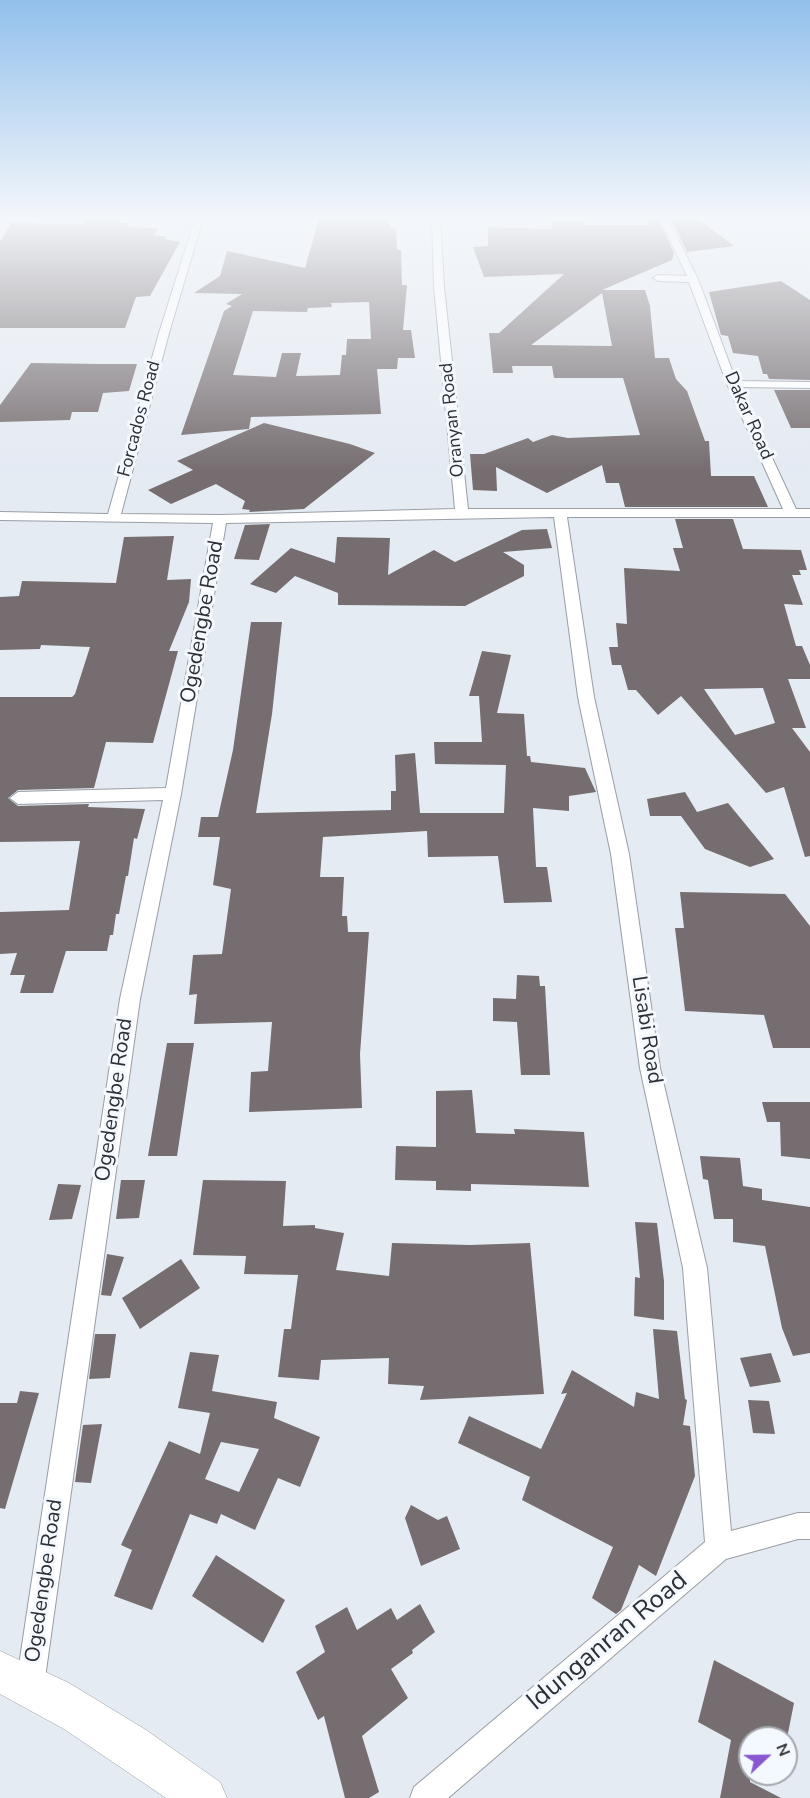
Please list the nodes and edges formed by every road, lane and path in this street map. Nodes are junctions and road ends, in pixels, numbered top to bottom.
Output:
1 (173, 303) edge
2 (441, 303) edge
3 (702, 303) edge
4 (732, 384) junction
5 (810, 385) edge
6 (462, 513) junction
7 (560, 513) junction
8 (791, 513) junction
9 (810, 513) edge
10 (0, 516) edge
11 (114, 516) junction
12 (220, 519) junction
13 (173, 794) junction
14 (18, 798) dead end
15 (810, 1526) edge
16 (719, 1548) junction
17 (15, 1678) edge
18 (204, 1798) edge
19 (425, 1798) edge

1 - 11 street, Forcados Road
2 - 6 street, Oranyan Road
3 - 4 street, Dakar Road
4 - 5 street
4 - 8 street, Dakar Road
6 - 7 street
6 - 12 street
7 - 8 street
7 - 16 street, Lisabi Road
8 - 9 street
10 - 11 street
11 - 12 street
12 - 13 street, Ogedengbe Road
13 - 14 street
13 - 17 street, Ogedengbe Road
15 - 16 street, Idunganran Road
16 - 19 street, Idunganran Road
17 - 18 main road

